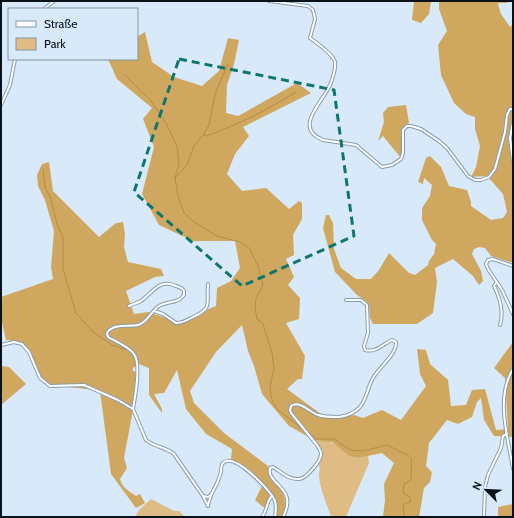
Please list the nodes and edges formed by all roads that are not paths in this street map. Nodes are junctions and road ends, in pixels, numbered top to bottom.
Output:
1 (54, 1) edge
2 (269, 1) edge
3 (45, 8) edge
4 (15, 60) edge
5 (1, 105) edge
6 (513, 109) edge
7 (513, 122) edge
8 (513, 161) edge
9 (513, 266) edge
10 (496, 282) junction
11 (208, 284) dead end
12 (346, 300) dead end
13 (129, 306) dead end
14 (154, 310) junction
15 (513, 314) edge
16 (500, 325) dead end
17 (1, 345) edge
18 (513, 369) edge
19 (133, 409) junction
20 (507, 434) junction
21 (513, 469) edge
22 (211, 495) junction
23 (203, 496) junction
24 (272, 496) junction
25 (484, 516) edge
26 (262, 517) edge
27 (275, 517) edge
28 (283, 517) edge

1 - 3 street
2 - 6 street
4 - 5 street
7 - 8 street
9 - 10 street
10 - 15 street
10 - 16 street
11 - 14 street
12 - 28 street
13 - 14 street
14 - 19 street
17 - 19 street
18 - 20 street
19 - 23 street
20 - 21 street
20 - 25 street
22 - 23 street
22 - 23 street
22 - 24 street
24 - 26 street
24 - 27 street

